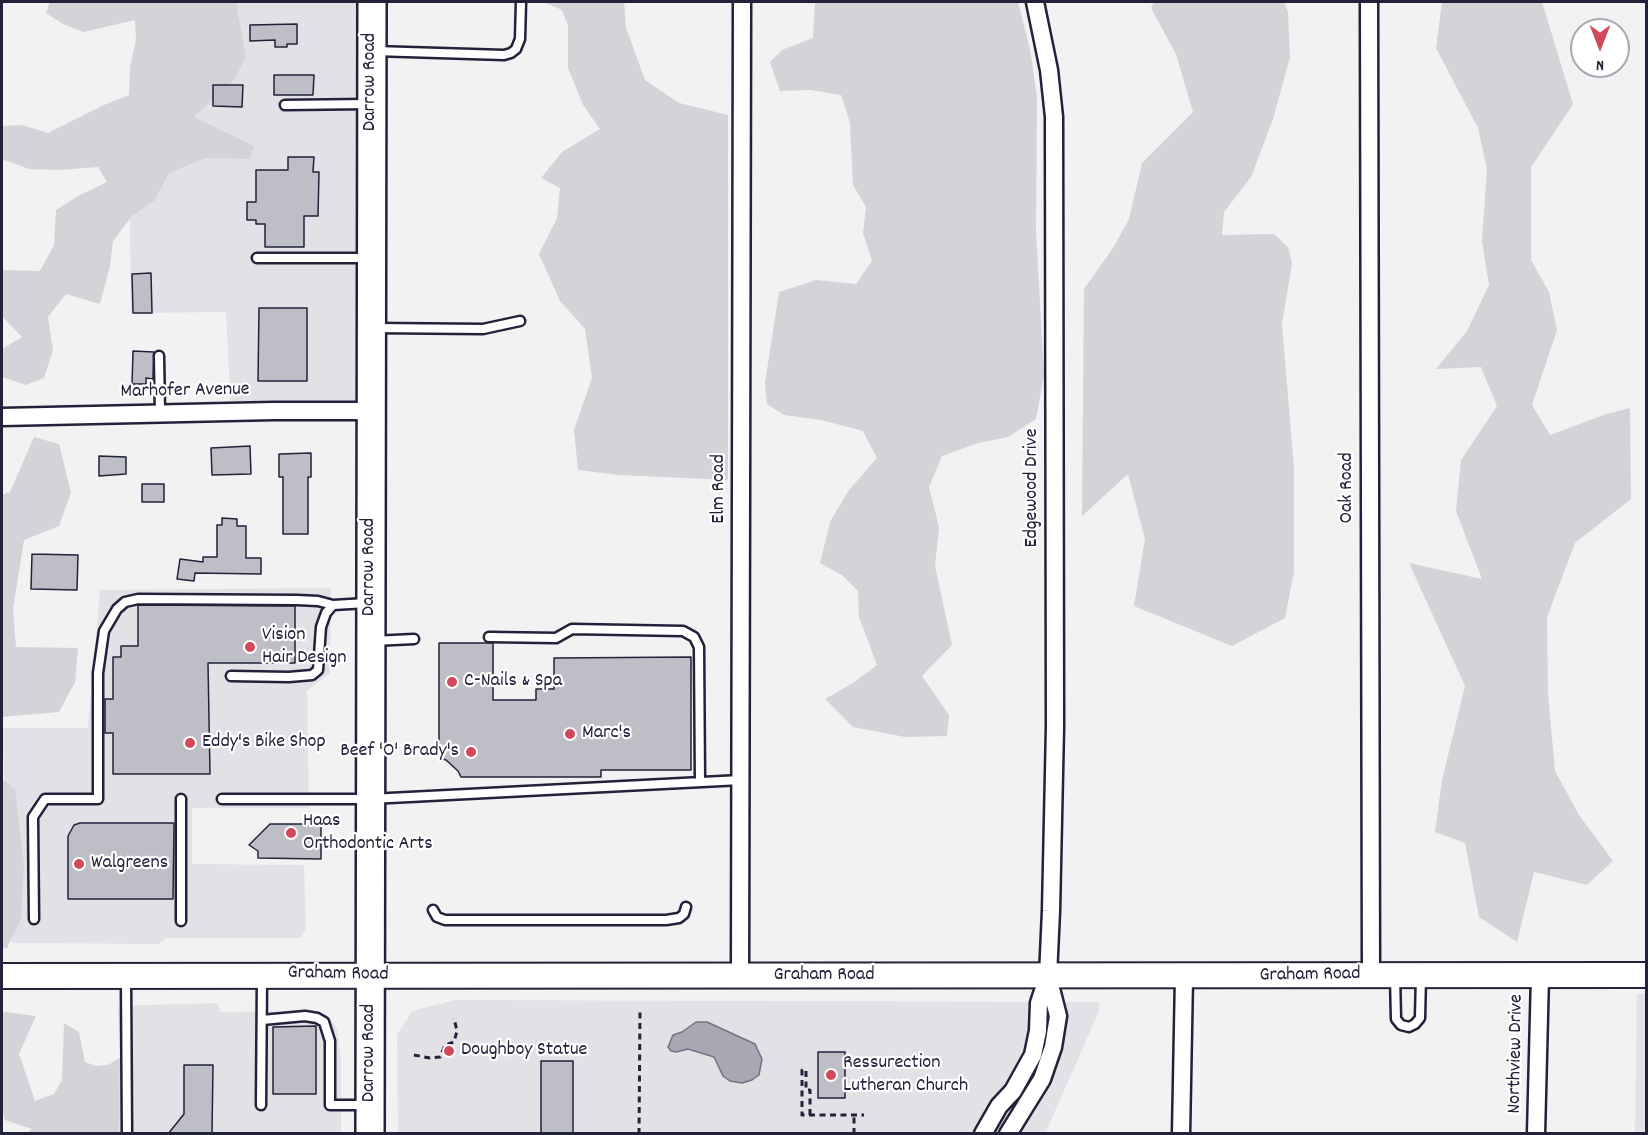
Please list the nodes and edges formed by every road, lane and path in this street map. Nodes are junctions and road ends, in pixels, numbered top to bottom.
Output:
1 (372, 2) edge
2 (521, 2) edge
3 (742, 2) edge
4 (1035, 2) edge
5 (1369, 2) edge
6 (371, 51) junction
7 (371, 104) junction
8 (285, 105) dead end
9 (257, 258) dead end
10 (370, 258) junction
11 (520, 321) dead end
12 (370, 328) junction
13 (159, 356) dead end
14 (370, 411) junction
15 (160, 413) junction
16 (2, 417) edge
17 (370, 603) junction
18 (333, 605) junction
19 (489, 637) dead end
20 (414, 639) dead end
21 (370, 641) junction
22 (231, 676) dead end
23 (741, 780) junction
24 (700, 782) junction
25 (181, 799) dead end
26 (222, 799) dead end
27 (370, 799) junction
28 (686, 907) dead end
29 (433, 910) dead end
30 (34, 919) dead end
31 (181, 921) dead end
32 (126, 975) junction
33 (261, 975) junction
34 (1383, 975) junction
35 (1647, 975) edge
36 (2, 976) edge
37 (371, 976) junction
38 (740, 976) junction
39 (1048, 976) junction
40 (1421, 976) junction
41 (1540, 976) junction
42 (1184, 977) junction
43 (640, 1012) dead end
44 (454, 1018) dead end
45 (261, 1020) junction
46 (414, 1055) dead end
47 (261, 1105) dead end
48 (370, 1105) junction
49 (810, 1115) junction
50 (854, 1115) junction
51 (864, 1115) dead end
52 (127, 1134) edge
53 (370, 1134) edge
54 (639, 1134) edge
55 (854, 1134) edge
56 (983, 1134) edge
57 (1008, 1134) edge
58 (1181, 1134) edge
59 (1536, 1134) edge

1 - 6 main road, Darrow Road
2 - 6 lane
3 - 23 street, Elm Road
4 - 39 street, Edgewood Drive
5 - 34 street, Oak Road
6 - 7 main road, Darrow Road
7 - 8 lane
7 - 10 main road, Darrow Road
9 - 10 lane
10 - 12 main road, Darrow Road
11 - 12 lane
12 - 14 main road, Darrow Road
13 - 15 lane
14 - 15 street, Marhofer Avenue
14 - 17 main road, Darrow Road
15 - 16 street, Marhofer Avenue
17 - 18 lane
17 - 21 main road, Darrow Road
18 - 22 lane
18 - 30 lane
19 - 24 lane
20 - 21 lane
21 - 27 main road, Darrow Road
23 - 24 lane
23 - 38 street, Elm Road
24 - 27 lane
25 - 31 lane
26 - 27 lane
27 - 37 main road, Darrow Road
28 - 29 lane
32 - 33 main road, Graham Road
32 - 36 main road, Graham Road
32 - 52 lane
33 - 37 main road, Graham Road
33 - 45 lane
34 - 40 main road, Graham Road
34 - 40 lane
34 - 42 main road, Graham Road
35 - 41 main road, Graham Road
37 - 38 main road, Graham Road
37 - 48 main road, Darrow Road
38 - 39 main road, Graham Road
39 - 42 main road, Graham Road
39 - 56 street
39 - 57 street
40 - 41 main road, Graham Road
41 - 59 street, Northview Drive
42 - 58 street
43 - 54 path
44 - 46 path
45 - 47 lane
45 - 48 lane
48 - 53 main road, Darrow Road
49 - 49 path
49 - 50 path
50 - 51 path
50 - 55 path

